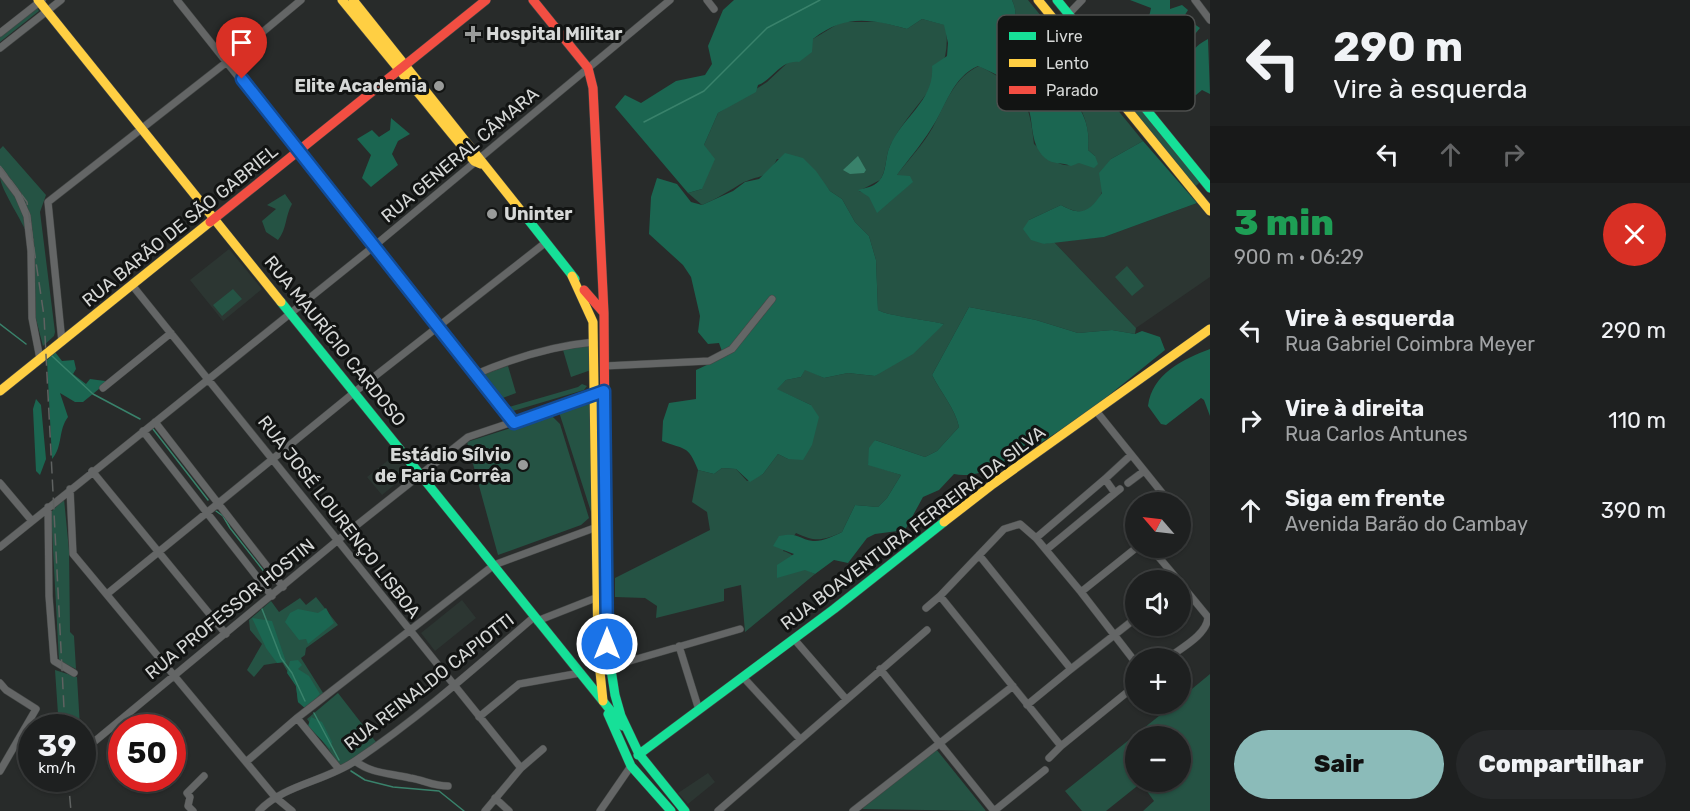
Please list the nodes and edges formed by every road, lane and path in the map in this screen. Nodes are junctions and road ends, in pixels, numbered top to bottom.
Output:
1 (61, 0) edge
2 (177, 0) edge
3 (301, 0) edge
4 (342, 0) edge
5 (353, 0) edge
6 (486, 0) edge
7 (533, 0) edge
8 (670, 0) edge
9 (706, 0) edge
10 (1038, 0) edge
11 (1057, 0) edge
12 (1082, 0) edge
13 (1195, 0) edge
14 (40, 1) edge
15 (714, 9) dead end
16 (47, 11) junction
17 (1069, 14) joint
18 (1050, 15) edge
19 (1210, 20) edge
20 (1210, 27) edge
21 (0, 33) edge
22 (0, 48) edge
23 (228, 61) junction
24 (401, 67) junction
25 (588, 68) junction
26 (1129, 111) edge
27 (1148, 111) edge
28 (141, 129) junction
29 (300, 152) junction
30 (478, 161) junction
31 (0, 171) edge
32 (1210, 187) edge
33 (1198, 194) junction
34 (1210, 211) edge
35 (215, 219) junction
36 (545, 243) junction
37 (373, 246) junction
38 (572, 276) junction
39 (132, 285) junction
40 (772, 299) dead end
41 (291, 312) junction
42 (604, 313) junction
43 (438, 328) junction
44 (1210, 329) edge
45 (171, 333) junction
46 (62, 342) junction
47 (594, 342) junction
48 (40, 359) junction
49 (604, 366) junction
50 (474, 375) junction
51 (208, 378) junction
52 (103, 388) dead end
53 (0, 391) edge
54 (356, 391) junction
55 (600, 393) junction
56 (1097, 412) junction
57 (155, 422) junction
58 (514, 423) junction
59 (143, 431) junction
60 (1131, 455) junction
61 (273, 458) junction
62 (92, 471) junction
63 (1144, 471) junction
64 (420, 473) junction
65 (1105, 479) junction
66 (0, 483) edge
67 (1128, 483) dead end
68 (70, 489) junction
69 (1161, 492) edge
70 (220, 503) junction
71 (48, 507) junction
72 (209, 512) junction
73 (32, 521) junction
74 (597, 527) junction
75 (1036, 538) junction
76 (338, 540) junction
77 (0, 547) edge
78 (1046, 550) junction
79 (158, 552) junction
80 (979, 555) junction
81 (1125, 557) edge
82 (1160, 558) edge
83 (495, 565) junction
84 (1169, 570) edge
85 (284, 587) junction
86 (1081, 592) junction
87 (107, 594) junction
88 (272, 596) junction
89 (940, 596) junction
90 (1191, 596) edge
91 (598, 597) junction
92 (926, 608) dead end
93 (536, 619) junction
94 (1125, 626) edge
95 (740, 629) dead end
96 (927, 630) dead end
97 (411, 632) junction
98 (226, 634) junction
99 (1114, 635) junction
100 (794, 639) junction
101 (679, 646) junction
102 (1181, 648) edge
103 (1125, 649) edge
104 (609, 667) junction
105 (599, 669) junction
106 (880, 669) junction
107 (1071, 669) junction
108 (580, 672) junction
109 (74, 673) dead end
110 (174, 675) junction
111 (743, 677) junction
112 (0, 683) edge
113 (454, 686) junction
114 (1013, 686) junction
115 (1125, 694) edge
116 (846, 699) junction
117 (603, 704) junction
118 (1027, 705) junction
119 (699, 710) junction
120 (479, 717) junction
121 (297, 718) junction
122 (623, 726) junction
123 (96, 739) edge
124 (800, 739) junction
125 (938, 743) junction
126 (1061, 746) junction
127 (543, 749) dead end
128 (638, 755) junction
129 (1049, 758) dead end
130 (355, 761) junction
131 (246, 762) junction
132 (631, 766) junction
133 (521, 768) junction
134 (339, 769) junction
135 (1045, 770) dead end
136 (0, 771) edge
137 (204, 776) dead end
138 (448, 786) dead end
139 (275, 797) junction
140 (495, 798) junction
141 (193, 811) edge
142 (259, 811) edge
143 (292, 811) edge
144 (485, 811) edge
145 (508, 811) edge
146 (600, 811) edge
147 (671, 811) edge
148 (685, 811) edge
149 (718, 811) edge
150 (853, 811) edge
151 (994, 811) edge

1 - 16 street
2 - 23 street
3 - 23 street
4 - 24 main road
5 - 24 main road
6 - 24 main road, RUA BARÃO DE SÃO GABRIEL
7 - 25 main road
8 - 25 street, RUA GENERAL CÂMARA
9 - 15 street
10 - 18 main road
11 - 17 main road
12 - 17 street
13 - 19 street
14 - 16 main road, RUA MAURÍCIO CARDOSO
14 - 21 street
16 - 22 street
16 - 28 main road, RUA MAURÍCIO CARDOSO
19 - 20 street
23 - 28 street
23 - 29 street
24 - 29 main road, RUA BARÃO DE SÃO GABRIEL
24 - 30 main road
25 - 30 street, RUA GENERAL CÂMARA
25 - 42 main road
26 - 33 main road
27 - 32 main road
28 - 35 main road, RUA MAURÍCIO CARDOSO
28 - 46 street
29 - 35 main road, RUA BARÃO DE SÃO GABRIEL
29 - 37 street
30 - 36 main road
30 - 37 street, RUA GENERAL CÂMARA
31 - 48 street
32 - 33 street
33 - 34 main road
35 - 39 main road, RUA BARÃO DE SÃO GABRIEL
35 - 41 main road, RUA MAURÍCIO CARDOSO
36 - 38 main road
36 - 43 street
37 - 41 street, RUA GENERAL CÂMARA
37 - 43 street
38 - 42 main road
38 - 47 main road
39 - 45 street, RUA JOSÉ LOURENÇO LISBOA
39 - 46 main road, RUA BARÃO DE SÃO GABRIEL
40 - 49 street
41 - 51 street, RUA GENERAL CÂMARA
41 - 54 main road, RUA MAURÍCIO CARDOSO
42 - 49 main road
43 - 50 street
43 - 54 street
44 - 56 main road, RUA BOAVENTURA FERREIRA DA SILVA
45 - 51 street, RUA JOSÉ LOURENÇO LISBOA
45 - 52 street
46 - 48 main road, RUA BARÃO DE SÃO GABRIEL
47 - 50 street
47 - 55 main road
48 - 53 main road, RUA BARÃO DE SÃO GABRIEL
49 - 55 main road
50 - 58 street
51 - 57 street, RUA GENERAL CÂMARA
51 - 61 street, RUA JOSÉ LOURENÇO LISBOA
54 - 61 street
54 - 64 main road, RUA MAURÍCIO CARDOSO
55 - 58 street, RUA PROFESSOR HOSTIN
55 - 74 main road
55 - 104 main road
56 - 60 street
56 - 100 main road, RUA BOAVENTURA FERREIRA DA SILVA
57 - 59 street, RUA GENERAL CÂMARA
57 - 70 street
58 - 64 street, RUA PROFESSOR HOSTIN
59 - 62 street, RUA GENERAL CÂMARA
59 - 72 street
60 - 63 street
60 - 65 street
61 - 70 street
61 - 76 street, RUA JOSÉ LOURENÇO LISBOA
62 - 68 street, RUA GENERAL CÂMARA
62 - 79 street
63 - 67 street
63 - 69 street
64 - 76 street, RUA PROFESSOR HOSTIN
64 - 83 main road, RUA MAURÍCIO CARDOSO
65 - 75 street
65 - 78 street
66 - 73 street
68 - 71 street, RUA GENERAL CÂMARA
68 - 87 street
70 - 72 street
70 - 85 street
71 - 73 street, RUA GENERAL CÂMARA
71 - 109 street
72 - 79 street
72 - 88 street
73 - 77 street, RUA GENERAL CÂMARA
74 - 83 street
74 - 91 main road
75 - 78 street
75 - 80 street
76 - 85 street, RUA PROFESSOR HOSTIN
76 - 97 street, RUA JOSÉ LOURENÇO LISBOA
78 - 86 street
79 - 87 street
79 - 98 street
80 - 89 street
80 - 107 street
81 - 86 street
82 - 84 street
83 - 93 main road, RUA MAURÍCIO CARDOSO
83 - 97 street
85 - 88 street, RUA PROFESSOR HOSTIN
86 - 99 street
87 - 110 street
88 - 98 street, RUA PROFESSOR HOSTIN
89 - 92 street
89 - 114 street
90 - 102 street
91 - 93 street, RUA REINALDO CAPIOTTI
91 - 105 main road
93 - 108 main road, RUA MAURÍCIO CARDOSO
93 - 113 street, RUA REINALDO CAPIOTTI
94 - 99 street
95 - 101 street
96 - 106 street
97 - 113 street, RUA JOSÉ LOURENÇO LISBOA
97 - 121 street
98 - 110 street, RUA PROFESSOR HOSTIN
99 - 103 street
99 - 107 street
100 - 111 main road, RUA BOAVENTURA FERREIRA DA SILVA
100 - 116 street
101 - 104 street
101 - 119 street
104 - 105 main road
104 - 122 main road
105 - 108 main road
105 - 117 main road
106 - 116 street
106 - 125 street
107 - 118 street
108 - 117 main road, RUA MAURÍCIO CARDOSO
108 - 120 street
110 - 123 street, RUA PROFESSOR HOSTIN
110 - 131 street
111 - 119 main road, RUA BOAVENTURA FERREIRA DA SILVA
111 - 124 street
112 - 136 street
113 - 120 street, RUA JOSÉ LOURENÇO LISBOA
113 - 130 street, RUA REINALDO CAPIOTTI
114 - 118 street
114 - 125 street
115 - 126 street
116 - 124 street
117 - 122 main road
117 - 132 main road
118 - 126 street
119 - 128 main road, RUA BOAVENTURA FERREIRA DA SILVA
120 - 133 street, RUA JOSÉ LOURENÇO LISBOA
121 - 131 street
121 - 134 street
122 - 128 main road
124 - 149 street
125 - 150 street
125 - 151 street
126 - 129 street
127 - 133 street
128 - 148 main road
130 - 134 street, RUA REINALDO CAPIOTTI
130 - 138 street
131 - 139 street
132 - 146 street
132 - 147 main road
133 - 140 street
134 - 139 street, RUA REINALDO CAPIOTTI
135 - 151 street
137 - 141 street
139 - 142 street, RUA REINALDO CAPIOTTI
139 - 143 street
140 - 144 street
140 - 145 street

